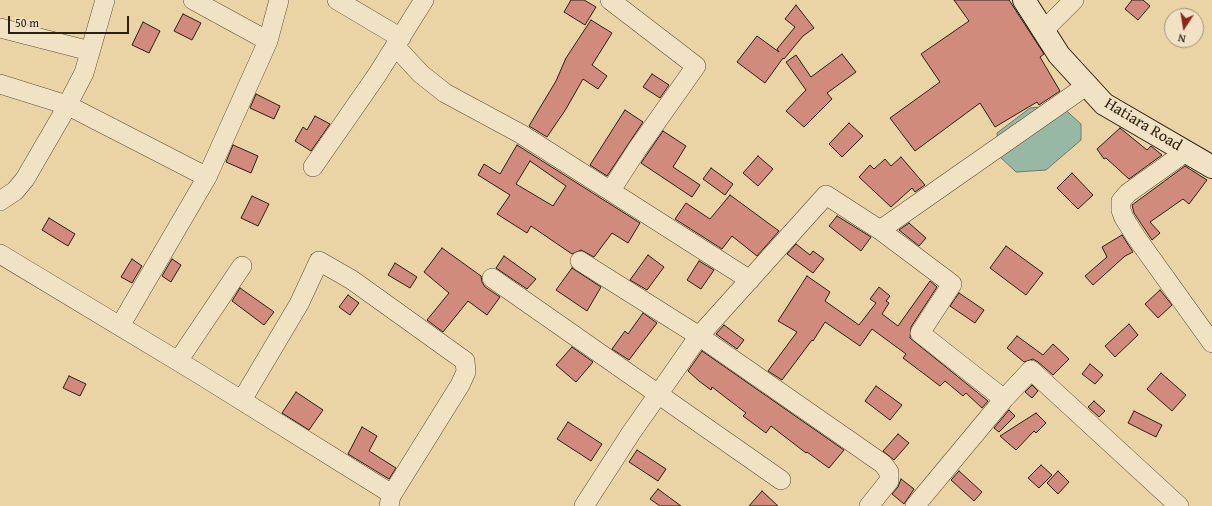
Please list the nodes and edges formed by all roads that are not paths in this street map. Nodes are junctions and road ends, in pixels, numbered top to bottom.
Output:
1 (105, 0) edge
2 (193, 0) edge
3 (279, 0) edge
4 (337, 0) edge
5 (424, 0) edge
6 (1024, 0) edge
7 (1074, 0) edge
8 (622, 4) edge
9 (0, 28) edge
10 (1043, 31) junction
11 (268, 41) junction
12 (398, 42) junction
13 (90, 51) junction
14 (0, 84) edge
15 (1086, 86) junction
16 (67, 104) junction
17 (1186, 151) junction
18 (313, 167) dead end
19 (1212, 167) edge
20 (206, 176) junction
21 (611, 190) junction
22 (0, 201) edge
23 (880, 230) junction
24 (0, 254) edge
25 (580, 261) dead end
26 (242, 266) dead end
27 (492, 278) dead end
28 (750, 280) junction
29 (120, 326) junction
30 (699, 336) junction
31 (1212, 343) edge
32 (178, 361) junction
33 (658, 395) junction
34 (1004, 399) junction
35 (242, 400) junction
36 (781, 480) dead end
37 (390, 501) edge
38 (584, 506) edge
39 (869, 506) edge
40 (914, 506) edge
41 (1179, 506) edge

1 - 13 street
2 - 11 street
3 - 11 street
4 - 12 street
5 - 12 street
6 - 10 street, Hatiara Road
7 - 10 street
8 - 21 street
9 - 13 street
10 - 15 street, Hatiara Road
11 - 20 street
12 - 18 street
12 - 21 street
13 - 16 street
14 - 16 street
15 - 17 street, Hatiara Road
15 - 23 street
16 - 20 street
16 - 22 street
17 - 19 street, Hatiara Road
17 - 31 street
20 - 29 street
21 - 28 street
23 - 28 street
23 - 34 street
24 - 29 street
25 - 30 street
26 - 32 street
27 - 33 street
28 - 30 street
29 - 32 street
30 - 33 street
30 - 39 street
32 - 35 street
33 - 36 street
33 - 38 street
34 - 40 street
34 - 41 street
35 - 37 street
35 - 37 street

